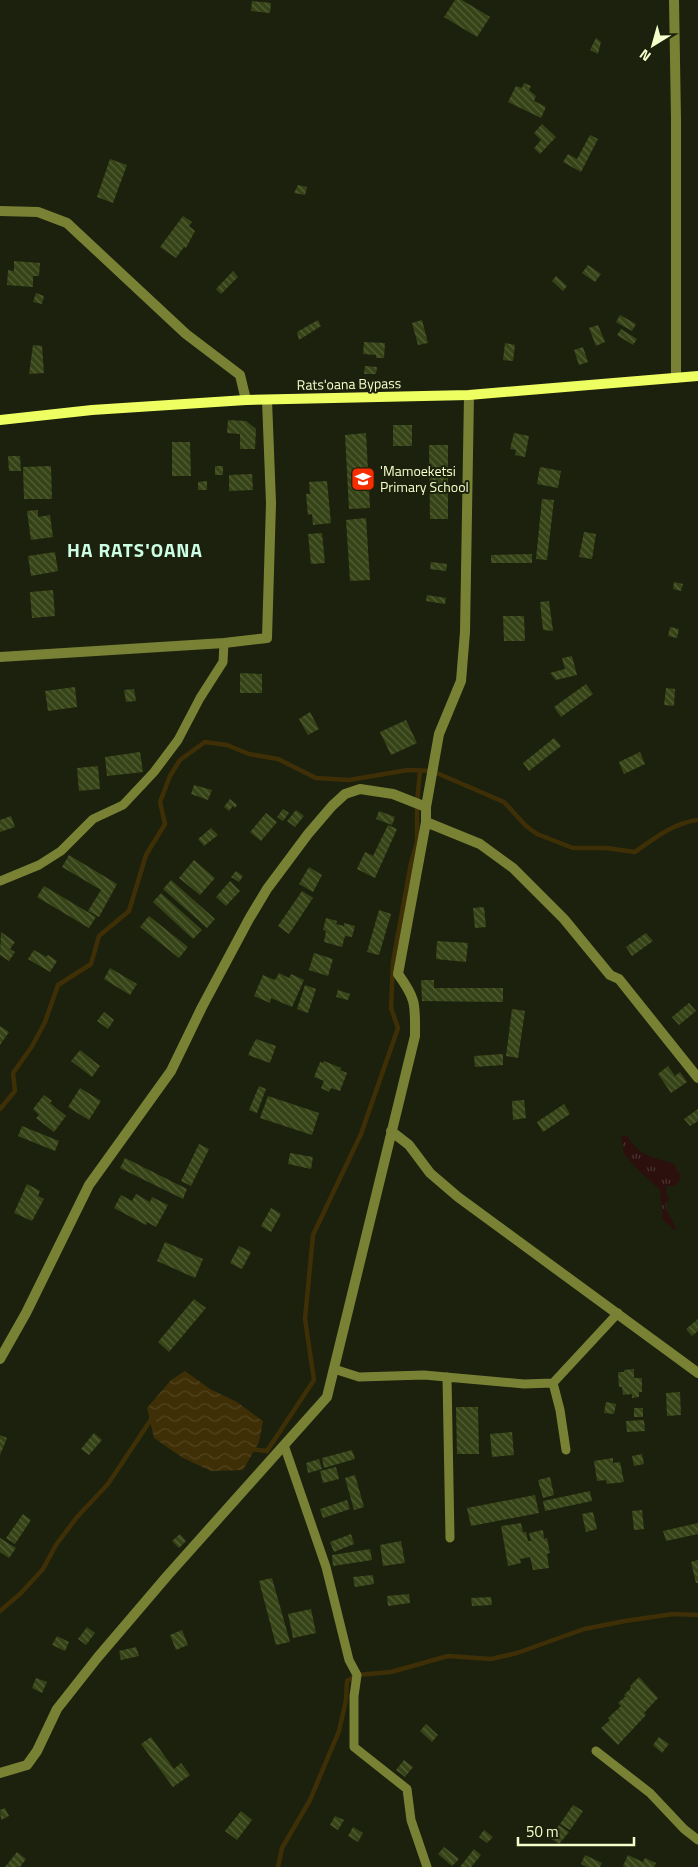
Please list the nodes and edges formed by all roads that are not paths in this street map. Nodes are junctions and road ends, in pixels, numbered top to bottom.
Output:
1 (674, 0) edge
2 (0, 211) edge
3 (698, 376) edge
4 (676, 378) junction
5 (469, 395) junction
6 (246, 400) junction
7 (267, 400) junction
8 (0, 420) edge
9 (224, 644) junction
10 (0, 656) edge
11 (426, 807) junction
12 (426, 822) junction
13 (0, 881) edge
14 (698, 1078) edge
15 (391, 1131) junction
16 (618, 1313) junction
17 (0, 1359) edge
18 (334, 1369) junction
19 (698, 1373) edge
20 (447, 1377) junction
21 (553, 1383) junction
22 (284, 1445) junction
23 (566, 1450) dead end
24 (450, 1538) dead end
25 (596, 1750) dead end
26 (0, 1773) edge
27 (698, 1840) edge
28 (427, 1867) edge

1 - 4 street
2 - 6 street
3 - 4 street, Rats'oana Bypass
4 - 5 street, Rats'oana Bypass
5 - 7 street, Rats'oana Bypass
5 - 11 street
6 - 7 street, Rats'oana Bypass
6 - 8 street, Rats'oana Bypass
7 - 9 street
9 - 10 street
9 - 13 lane
11 - 12 street
11 - 17 street
12 - 14 street
12 - 15 street
15 - 16 street
15 - 18 street
16 - 19 street
16 - 21 lane
18 - 20 lane
18 - 22 street
20 - 21 lane
20 - 24 lane
21 - 23 lane
22 - 26 street
22 - 28 lane
25 - 27 lane

